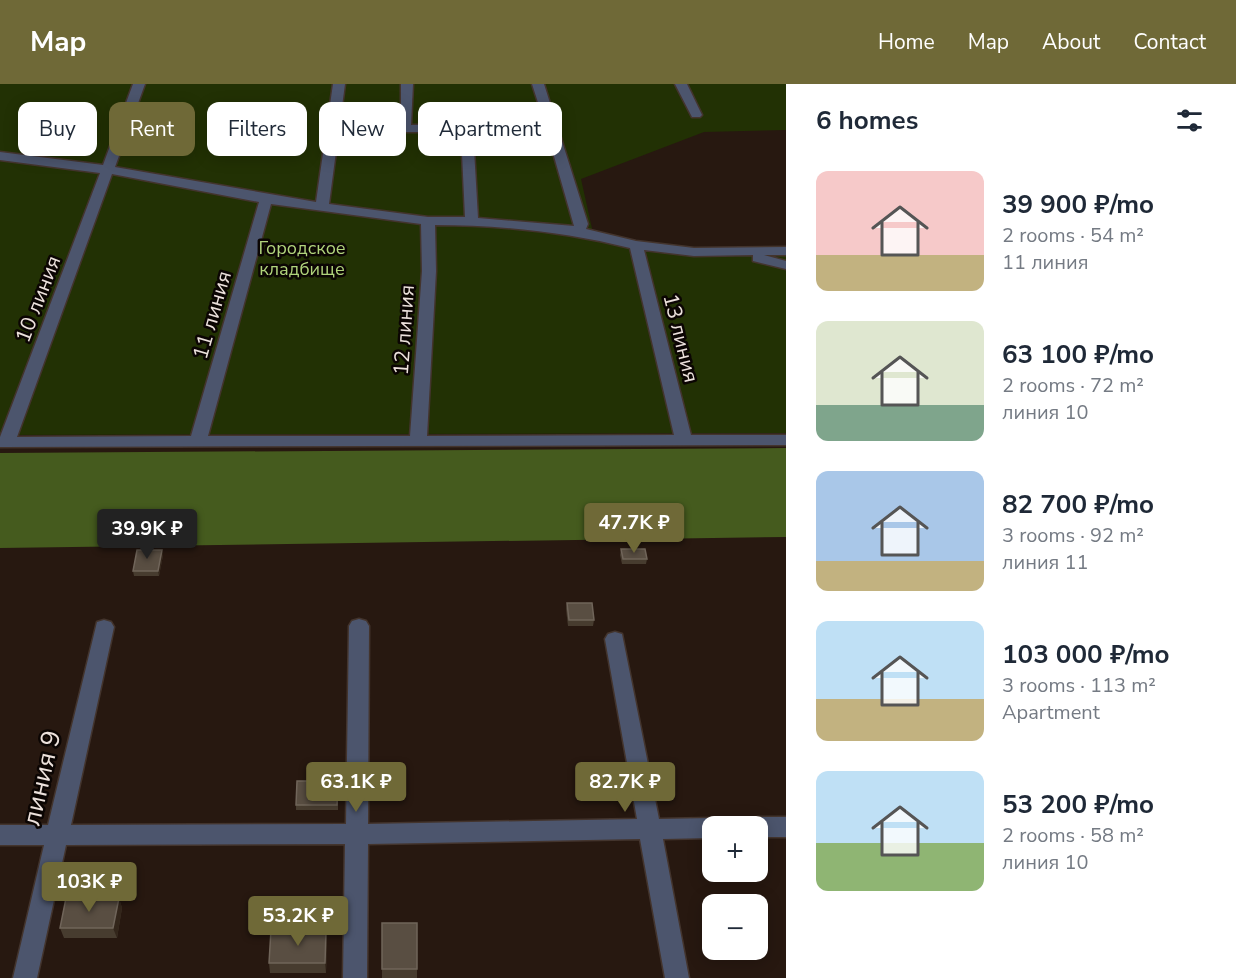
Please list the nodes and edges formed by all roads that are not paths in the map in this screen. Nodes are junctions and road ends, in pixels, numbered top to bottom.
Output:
1 (139, 84) edge
2 (339, 84) edge
3 (407, 84) edge
4 (538, 84) edge
5 (681, 84) edge
6 (544, 102) edge
7 (696, 115) dead end
8 (418, 129) edge
9 (0, 156) edge
10 (468, 156) edge
11 (560, 156) edge
12 (109, 170) junction
13 (266, 199) junction
14 (322, 207) junction
15 (428, 221) junction
16 (472, 221) junction
17 (579, 231) junction
18 (636, 244) junction
19 (786, 251) edge
20 (694, 252) junction
21 (786, 265) edge
22 (418, 441) junction
23 (684, 441) junction
24 (786, 441) edge
25 (3, 442) edge
26 (198, 442) junction
27 (359, 626) dead end
28 (104, 627) dead end
29 (615, 639) dead end
30 (768, 827) edge
31 (786, 827) edge
32 (648, 828) junction
33 (702, 828) edge
34 (358, 834) junction
35 (0, 835) edge
36 (57, 835) junction
37 (25, 978) edge
38 (355, 978) edge
39 (677, 978) edge

1 - 12 street, 10 линия
2 - 14 street
3 - 8 street
4 - 6 street
5 - 7 street
9 - 12 street
10 - 16 street
11 - 17 street
12 - 13 street
12 - 25 street, 10 линия
13 - 14 street
13 - 26 street, 11 линия
14 - 15 street
15 - 16 street
15 - 22 street, 12 линия
16 - 17 street
17 - 18 street
18 - 20 street
18 - 23 street, 13 линия
19 - 20 street
20 - 21 street
22 - 23 street
22 - 26 street
23 - 24 street
25 - 26 street
27 - 34 street
28 - 36 street, линия 9
29 - 32 street
30 - 31 street
32 - 33 street
32 - 34 street
32 - 39 street
34 - 36 street
34 - 38 street
35 - 36 street
36 - 37 street, линия 9

